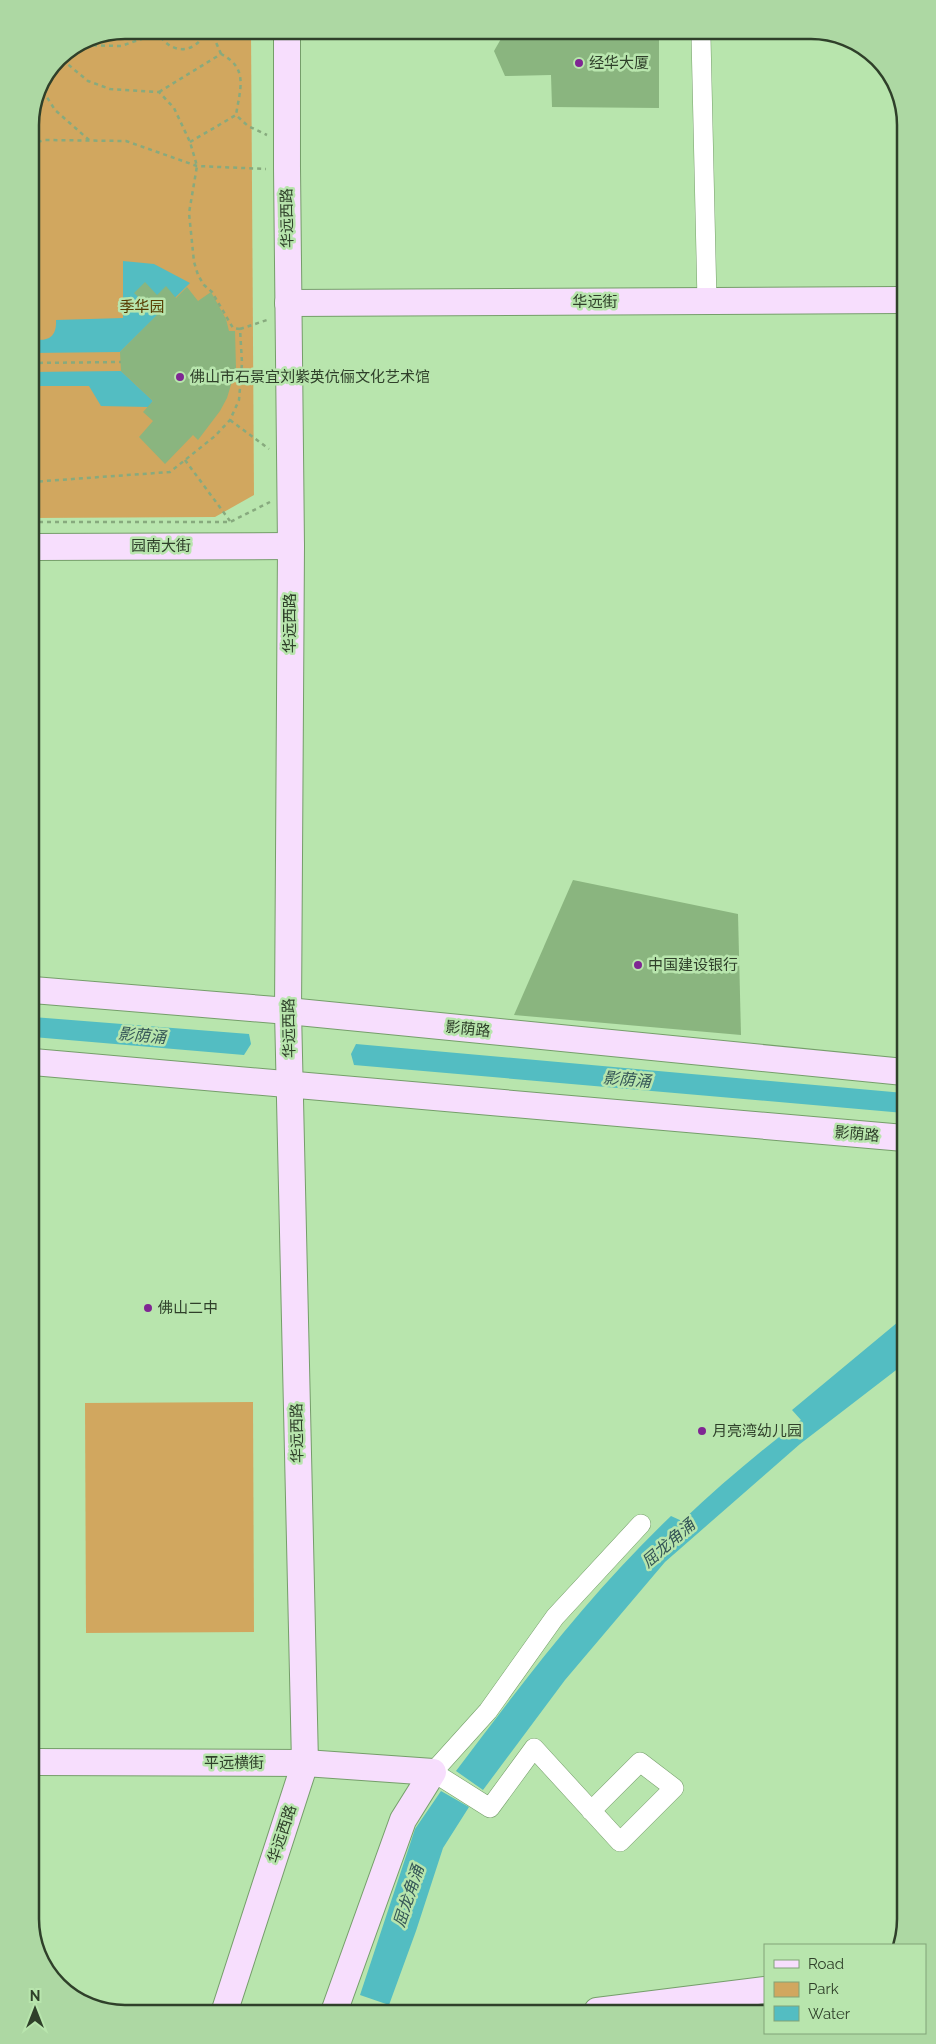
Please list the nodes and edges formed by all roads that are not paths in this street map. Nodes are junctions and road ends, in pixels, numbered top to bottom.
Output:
1 (287, 39) edge
2 (701, 39) edge
3 (897, 300) edge
4 (707, 301) junction
5 (278, 311) junction
6 (291, 546) junction
7 (39, 547) edge
8 (39, 991) edge
9 (288, 1011) junction
10 (39, 1063) edge
11 (897, 1071) edge
12 (290, 1084) junction
13 (897, 1137) edge
14 (641, 1524) dead end
15 (39, 1762) edge
16 (305, 1763) junction
17 (432, 1772) junction
18 (591, 1811) dead end
19 (764, 1990) edge
20 (227, 2005) edge
21 (337, 2005) edge
22 (639, 2005) edge

1 - 5 street, 华远西路
2 - 4 street
3 - 4 street, 华远街
4 - 5 street, 华远街
5 - 6 street, 华远西路
6 - 7 street, 园南大街
6 - 9 street, 华远西路
8 - 9 street, 影荫路
9 - 11 street, 影荫路
9 - 12 street, 华远西路
10 - 12 street, 影荫路
12 - 13 street, 影荫路
12 - 16 street, 华远西路
14 - 17 street
15 - 16 street, 平远横街
16 - 17 street, 平远横街
16 - 20 street, 华远西路
17 - 18 street
17 - 21 street
19 - 22 street

